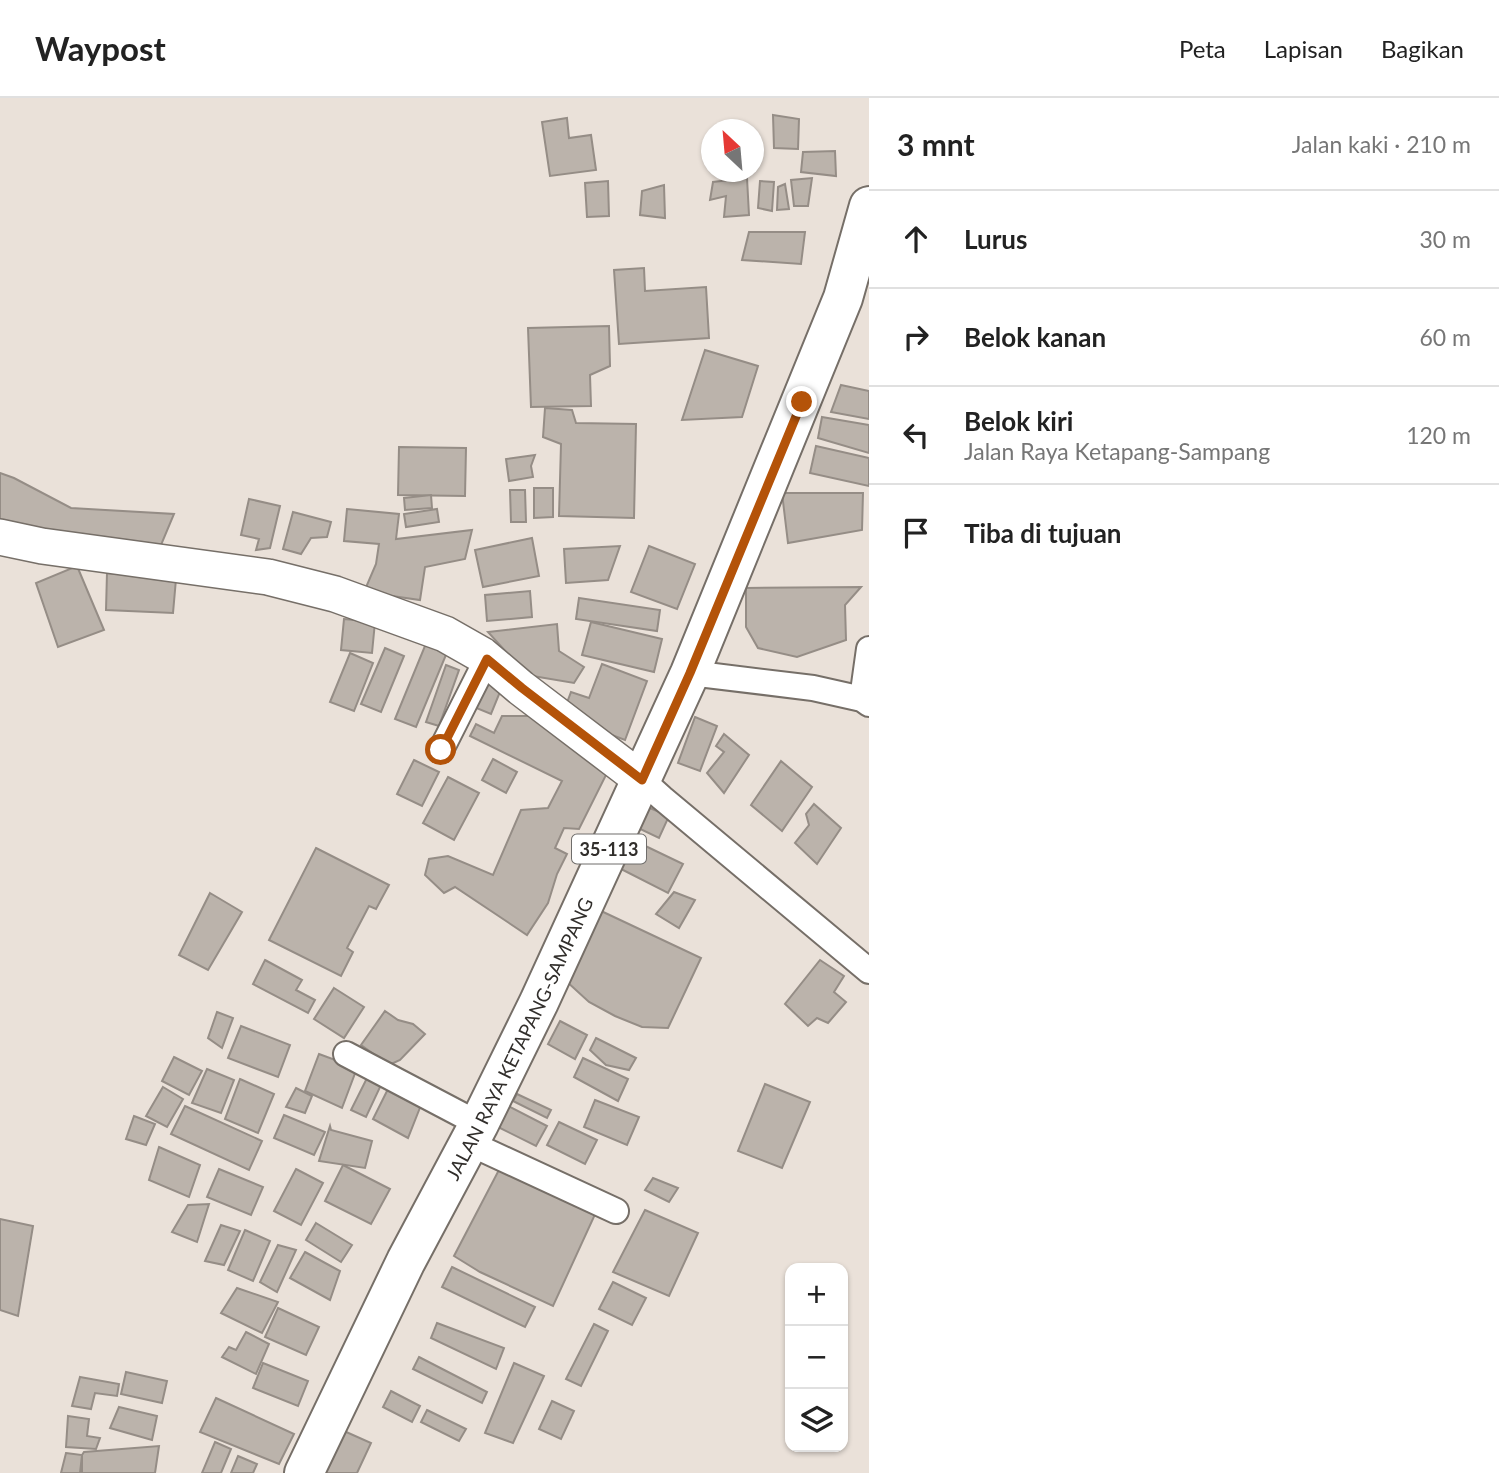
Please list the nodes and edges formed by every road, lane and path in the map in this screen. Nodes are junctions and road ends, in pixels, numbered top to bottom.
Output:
1 (869, 206) edge
2 (0, 537) edge
3 (869, 649) edge
4 (487, 659) junction
5 (690, 673) junction
6 (865, 702) edge
7 (441, 750) dead end
8 (642, 780) junction
9 (869, 971) edge
10 (346, 1054) dead end
11 (474, 1133) junction
12 (616, 1211) dead end
13 (304, 1473) edge

1 - 5 main road, JALAN RAYA KETAPANG-SAMPANG / 35-113
2 - 4 main road
3 - 6 street
4 - 7 street
4 - 8 main road
5 - 6 street
5 - 8 main road, JALAN RAYA KETAPANG-SAMPANG / 35-113
8 - 9 street
8 - 11 main road, JALAN RAYA KETAPANG-SAMPANG / 35-113
10 - 11 street
11 - 12 street
11 - 13 main road, JALAN RAYA KETAPANG-SAMPANG / 35-113

